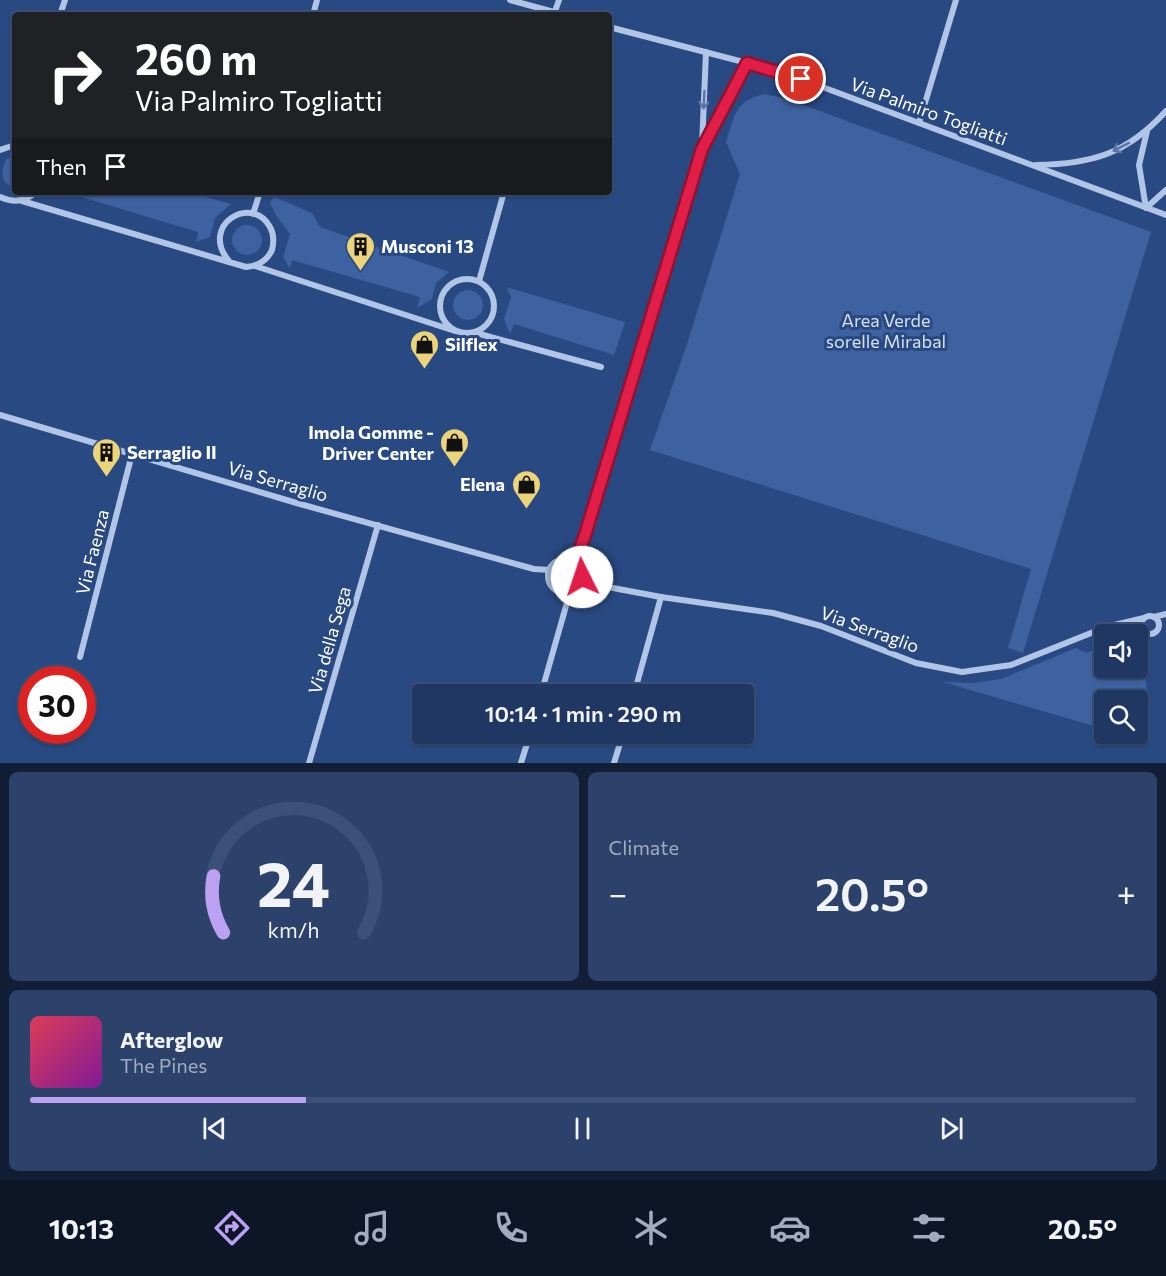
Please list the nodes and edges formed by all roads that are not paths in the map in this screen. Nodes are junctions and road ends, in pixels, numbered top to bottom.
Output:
1 (510, 0) edge
2 (956, 0) edge
3 (548, 12) edge
4 (612, 28) edge
5 (706, 52) junction
6 (747, 63) junction
7 (1166, 111) edge
8 (919, 123) junction
9 (1147, 131) junction
10 (702, 149) junction
11 (1032, 165) junction
12 (1166, 190) edge
13 (31, 195) edge
14 (259, 195) edge
15 (503, 195) edge
16 (0, 196) edge
17 (22, 201) junction
18 (1146, 208) junction
19 (253, 213) junction
20 (1166, 215) edge
21 (229, 261) junction
22 (255, 266) junction
23 (479, 281) junction
24 (455, 331) junction
25 (476, 333) junction
26 (601, 367) dead end
27 (0, 415) edge
28 (132, 454) junction
29 (378, 525) junction
30 (575, 562) junction
31 (550, 570) junction
32 (581, 582) junction
33 (570, 592) junction
34 (661, 597) junction
35 (1166, 614) edge
36 (1154, 616) junction
37 (1144, 618) junction
38 (1125, 622) junction
39 (1130, 624) edge
40 (1140, 624) edge
41 (1163, 624) edge
42 (1148, 634) edge
43 (80, 657) dead end
44 (544, 684) edge
45 (637, 684) edge
46 (527, 744) edge
47 (620, 744) edge
48 (309, 763) edge
49 (521, 763) edge
50 (614, 763) edge

1 - 3 street
2 - 8 street
4 - 5 street, Via Palmiro Togliatti
5 - 6 street, Via Palmiro Togliatti
5 -> 10 street
6 - 8 street, Via Palmiro Togliatti
6 - 10 street
7 - 9 street
8 - 11 street, Via Palmiro Togliatti
9 -> 11 street
9 - 18 street
10 - 30 street
11 - 18 street, Via Palmiro Togliatti
12 - 18 street
13 - 17 street
14 - 19 street
15 - 23 street
16 - 17 street
17 - 21 street
18 - 20 street, Via Palmiro Togliatti
19 - 21 street
19 - 22 street
21 - 22 street
22 - 24 street
23 - 24 street
23 - 25 street
24 - 25 street
25 - 26 street
27 - 28 street, Via Serraglio
28 - 29 street, Via Serraglio
28 - 43 street, Via Faenza
29 - 31 street, Via Serraglio
29 - 48 street, Via della Sega
30 - 31 street, Via Serraglio
30 - 32 street
31 - 33 street
32 - 33 street
32 - 34 street, Via Serraglio
33 - 44 street
34 - 38 street, Via Serraglio
34 - 45 street
35 - 36 street
36 - 37 street
36 - 41 street
37 - 38 street, Via Serraglio
37 - 40 street
38 - 39 street
41 - 42 street
46 - 49 street
47 - 50 street

